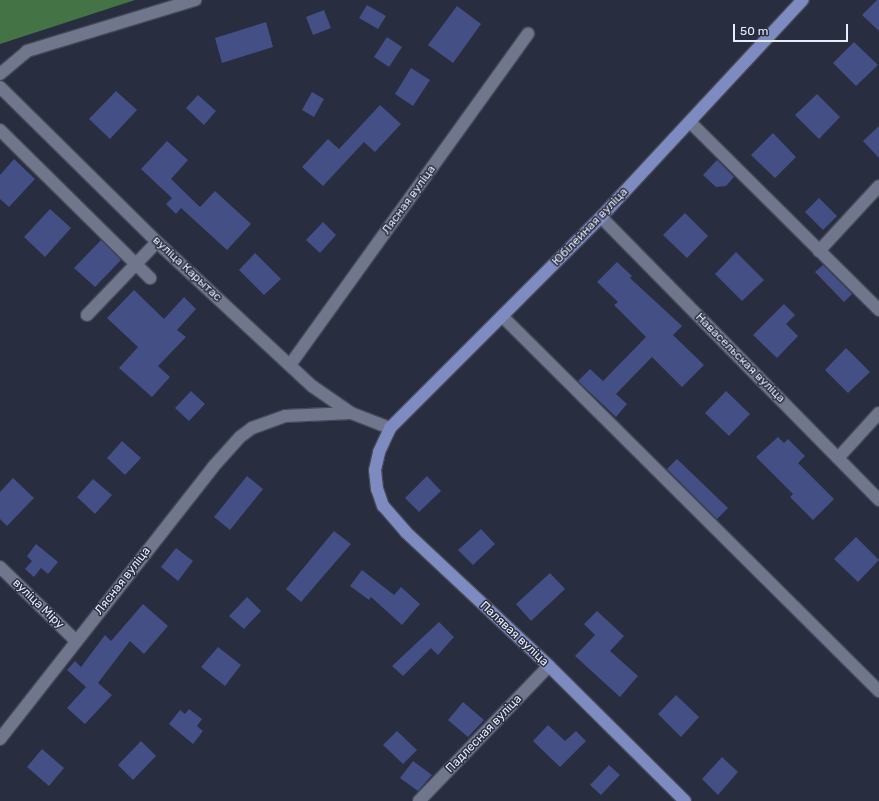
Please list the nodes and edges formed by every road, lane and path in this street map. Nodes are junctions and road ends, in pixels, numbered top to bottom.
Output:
1 (195, 0) edge
2 (803, 0) edge
3 (528, 34) dead end
4 (0, 74) edge
5 (0, 87) edge
6 (690, 122) junction
7 (0, 130) edge
8 (879, 186) edge
9 (601, 217) junction
10 (157, 242) junction
11 (819, 250) junction
12 (136, 266) junction
13 (150, 278) dead end
14 (879, 310) edge
15 (87, 315) dead end
16 (502, 316) junction
17 (290, 365) junction
18 (351, 413) junction
19 (879, 413) edge
20 (390, 428) junction
21 (379, 452) joint
22 (838, 458) junction
23 (879, 500) edge
24 (0, 567) edge
25 (76, 641) junction
26 (549, 666) junction
27 (879, 691) edge
28 (0, 739) edge
29 (419, 801) edge
30 (684, 801) edge

1 - 4 street
2 - 6 main road, Юбілейная вуліца
3 - 17 street, Лясная вуліца
5 - 10 street, вуліца Карытас
6 - 9 main road, Юбілейная вуліца
6 - 11 street
7 - 12 street
8 - 11 street
9 - 16 main road, Юбілейная вуліца
9 - 22 street, Навасельская вуліца
10 - 12 street
10 - 17 street, вуліца Карытас
11 - 14 street
12 - 13 street
12 - 15 street
16 - 20 main road, Юбілейная вуліца
16 - 27 street
17 - 18 street, вуліца Карытас
18 - 20 street, вуліца Карытас
18 - 25 street, Лясная вуліца
19 - 22 street
20 - 21 main road, Юбілейная вуліца
21 - 26 main road, Палявая вуліца
22 - 23 street, Навасельская вуліца
24 - 25 street, вуліца Міру
25 - 28 street, Лясная вуліца
26 - 29 street, Падлесная вуліца
26 - 30 main road, Палявая вуліца

